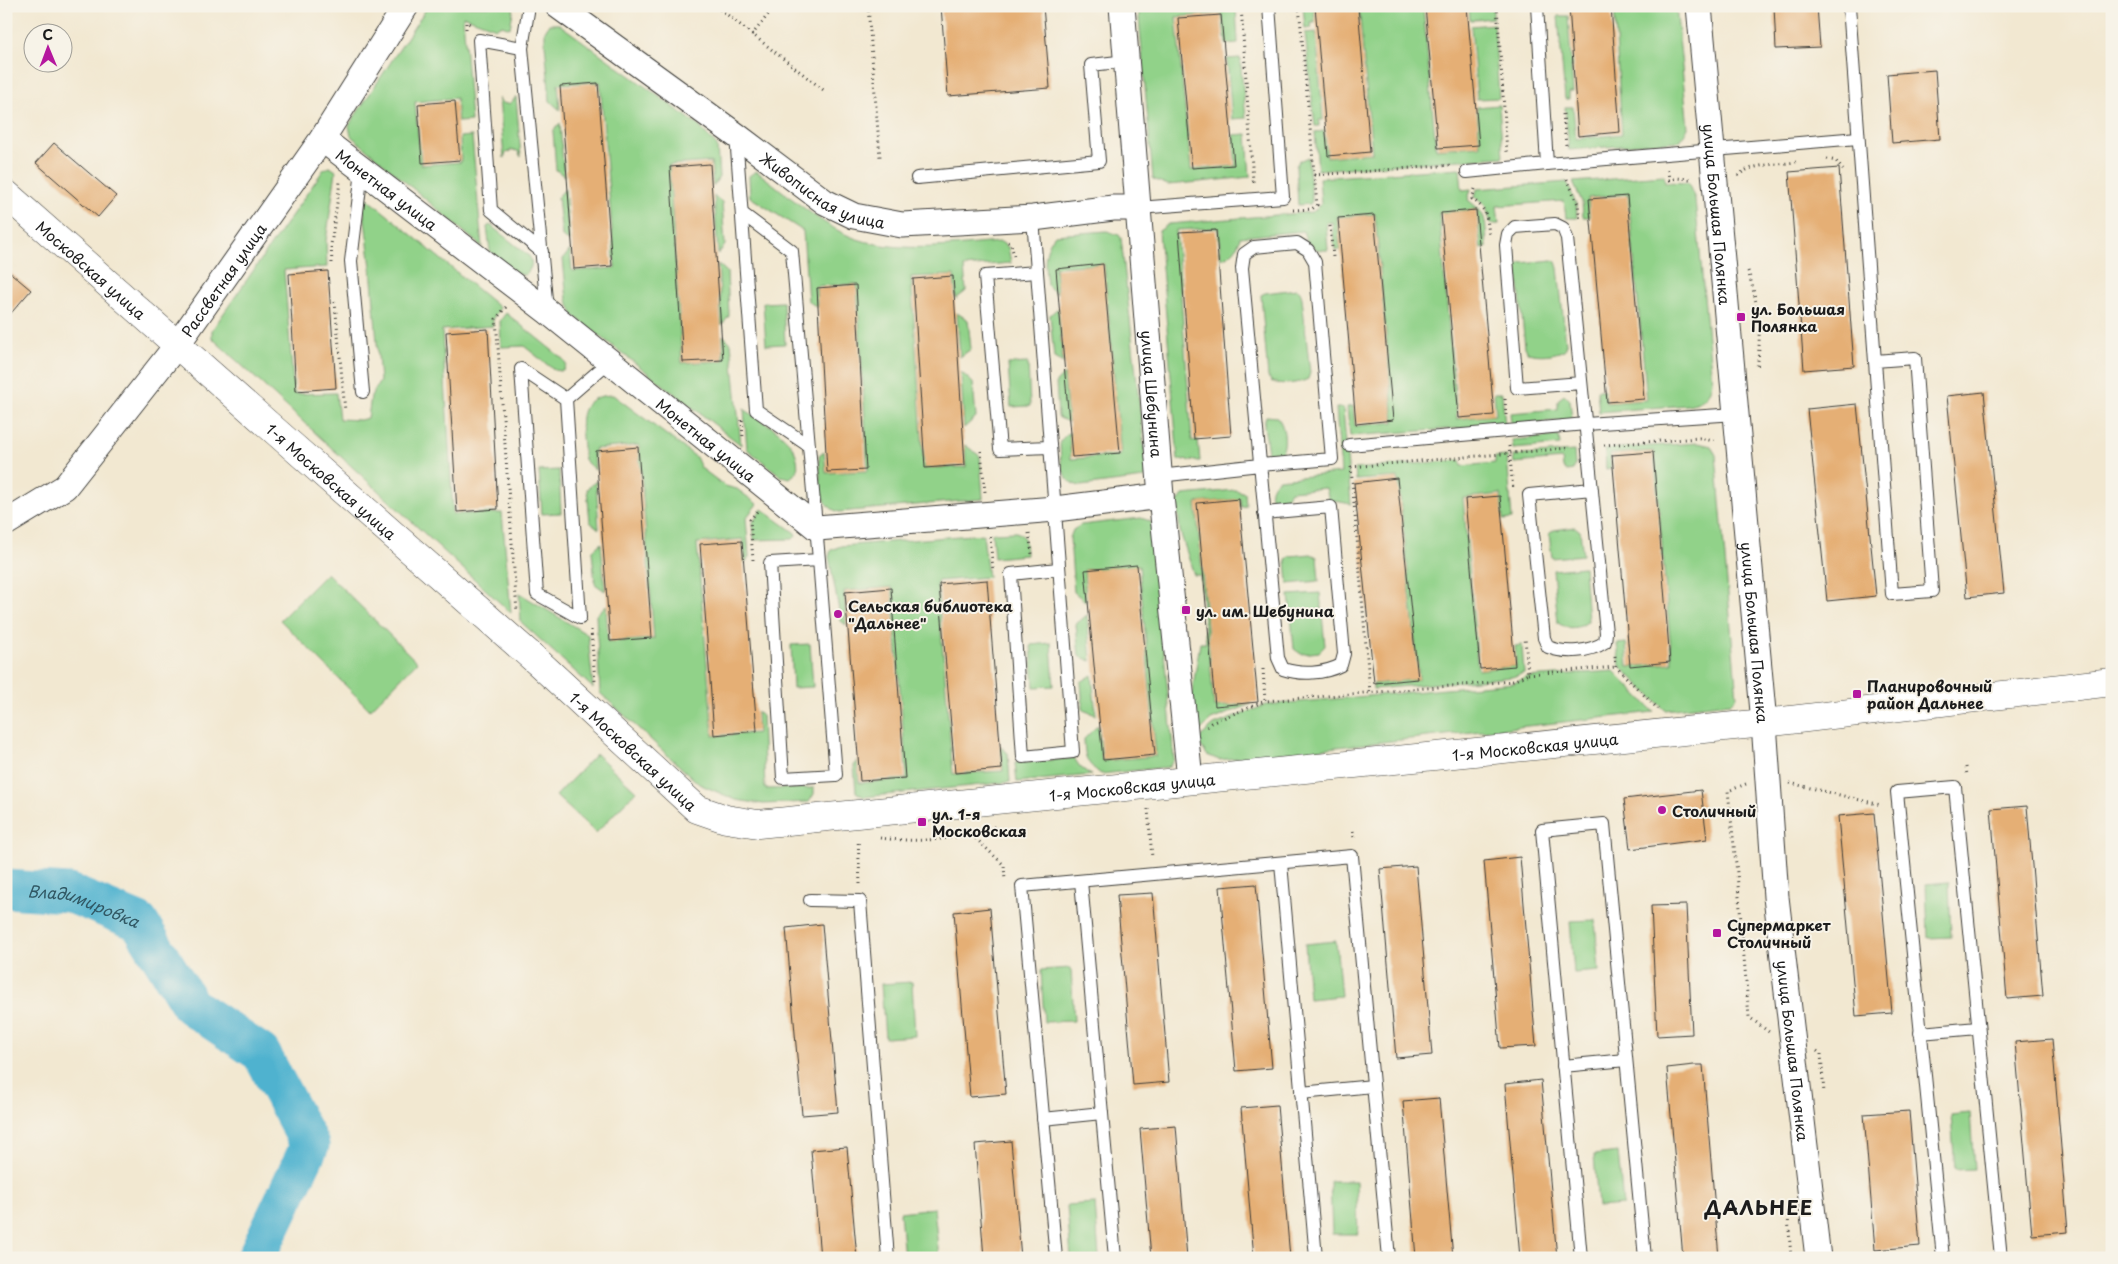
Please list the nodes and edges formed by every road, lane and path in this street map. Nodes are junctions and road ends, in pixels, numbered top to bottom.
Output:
1 (406, 6) edge
2 (529, 6) edge
3 (558, 6) edge
4 (716, 6) edge
5 (775, 6) edge
6 (868, 6) edge
7 (1122, 6) edge
8 (1241, 6) edge
9 (1269, 6) edge
10 (1299, 6) edge
11 (1497, 6) edge
12 (1537, 6) edge
13 (1699, 6) edge
14 (1849, 6) edge
15 (752, 35) junction
16 (522, 48) junction
17 (1126, 61) junction
18 (826, 92) dead end
19 (1562, 105) dead end
20 (736, 136) junction
21 (1858, 138) junction
22 (322, 139) junction
23 (1712, 151) junction
24 (880, 157) dead end
25 (1563, 158) junction
26 (1824, 159) dead end
27 (1508, 161) dead end
28 (1797, 162) dead end
29 (1547, 164) junction
30 (1843, 168) dead end
31 (1468, 169) junction
32 (351, 174) junction
33 (1314, 174) junction
34 (917, 178) dead end
35 (1736, 178) dead end
36 (1244, 182) dead end
37 (6, 194) edge
38 (1578, 204) dead end
39 (1138, 208) junction
40 (1283, 211) dead end
41 (743, 214) junction
42 (1033, 218) junction
43 (1489, 237) dead end
44 (542, 252) junction
45 (332, 264) dead end
46 (1746, 264) dead end
47 (1037, 272) junction
48 (335, 294) dead end
49 (510, 303) dead end
50 (547, 311) junction
51 (177, 345) junction
52 (610, 361) junction
53 (1875, 361) junction
54 (1756, 371) dead end
55 (1581, 382) junction
56 (363, 392) dead end
57 (1504, 392) dead end
58 (566, 399) junction
59 (345, 411) dead end
60 (1736, 414) junction
61 (741, 415) dead end
62 (1586, 424) junction
63 (1508, 432) junction
64 (744, 445) dead end
65 (1349, 445) dead end
66 (809, 446) junction
67 (1588, 446) junction
68 (1718, 446) dead end
69 (1050, 447) junction
70 (1510, 454) junction
71 (1260, 465) junction
72 (1351, 467) dead end
73 (1160, 486) junction
74 (1592, 488) junction
75 (1513, 492) dead end
76 (1054, 509) junction
77 (1264, 513) junction
78 (6, 523) edge
79 (817, 528) junction
80 (1027, 530) dead end
81 (1032, 554) dead end
82 (819, 560) junction
83 (1058, 569) dead end
84 (518, 619) dead end
85 (1525, 636) dead end
86 (1528, 674) junction
87 (2112, 682) edge
88 (1370, 693) dead end
89 (1266, 702) dead end
90 (1664, 715) dead end
91 (1764, 723) junction
92 (1205, 729) dead end
93 (1190, 779) junction
94 (1787, 782) dead end
95 (1750, 783) dead end
96 (1148, 804) dead end
97 (1889, 807) dead end
98 (1006, 823) dead end
99 (866, 836) dead end
100 (875, 837) dead end
101 (1281, 863) junction
102 (1152, 874) junction
103 (1081, 881) junction
104 (810, 900) dead end
105 (860, 901) junction
106 (1978, 1028) junction
107 (1771, 1033) dead end
108 (1920, 1034) junction
109 (1626, 1060) junction
110 (1563, 1066) junction
111 (1373, 1086) junction
112 (1302, 1093) junction
113 (1102, 1114) junction
114 (1044, 1119) junction
115 (1787, 1209) dead end
116 (888, 1258) edge
117 (1056, 1258) edge
118 (1115, 1258) edge
119 (1316, 1258) edge
120 (1389, 1258) edge
121 (1581, 1258) edge
122 (1645, 1258) edge
123 (1791, 1258) edge
124 (1818, 1258) edge
125 (1942, 1258) edge
126 (2001, 1258) edge

1 - 22 street, Рассветная улица
2 - 16 lane
3 - 20 street, Живописная улица
4 - 15 path
5 - 15 path
6 - 24 path
7 - 17 street, улица Шебунина
8 - 36 path
9 - 39 lane
10 - 33 path
11 - 27 path
12 - 29 lane
13 - 23 street, улица Большая Полянка
14 - 21 lane
15 - 18 path
16 - 44 lane
16 - 44 lane
17 - 34 lane
17 - 39 street, улица Шебунина
19 - 25 path
20 - 41 lane
20 - 42 street, Живописная улица
21 - 23 lane
21 - 53 lane
22 - 32 street, Монетная улица
22 - 51 street, Рассветная улица
23 - 25 lane
23 - 60 street, улица Большая Полянка
25 - 29 lane
25 - 38 path
26 - 30 path
28 - 35 path
29 - 31 lane
31 - 33 path
31 - 43 path
32 - 45 path
32 - 50 street, Монетная улица
32 - 56 lane
33 - 40 path
37 - 51 street, Московская улица
39 - 42 street, Живописная улица
39 - 73 street, улица Шебунина
41 - 66 lane
41 - 66 lane
42 - 47 lane
44 - 50 lane
46 - 54 path
47 - 69 lane
47 - 69 lane
48 - 59 path
49 - 84 path
50 - 52 street, Монетная улица
51 - 78 street, Рассветная улица
51 - 93 street, 1-я Московская улица
52 - 58 lane
52 - 79 street, Монетная улица
53 - 53 lane
55 - 55 lane
55 - 62 lane
57 - 63 path
58 - 58 lane
60 - 62 lane
60 - 91 street, улица Большая Полянка
61 - 64 path
62 - 63 lane
62 - 67 lane
63 - 65 lane
63 - 70 path
66 - 79 lane
67 - 68 path
67 - 70 path
67 - 74 lane
69 - 76 lane
70 - 72 path
70 - 75 path
71 - 71 lane
71 - 73 lane
71 - 77 lane
73 - 76 street
73 - 93 street, улица Шебунина
74 - 74 lane
76 - 79 street
76 - 83 lane
77 - 77 lane
79 - 82 lane
80 - 81 path
82 - 82 lane
85 - 86 path
86 - 88 path
86 - 90 path
87 - 91 street, 1-я Московская улица
89 - 92 path
91 - 93 street, 1-я Московская улица
91 - 124 street, улица Большая Полянка
94 - 97 path
95 - 107 path
96 - 102 path
98 - 100 path
99 - 105 path
101 - 102 lane
101 - 111 lane
101 - 112 lane
102 - 103 lane
103 - 113 lane
103 - 114 lane
104 - 105 lane
105 - 116 lane
106 - 108 lane
106 - 108 lane
106 - 126 lane
108 - 125 lane
109 - 110 lane
109 - 110 lane
109 - 122 lane
110 - 121 lane
111 - 112 lane
111 - 120 lane
112 - 119 lane
113 - 114 lane
113 - 118 lane
114 - 117 lane
115 - 123 path

